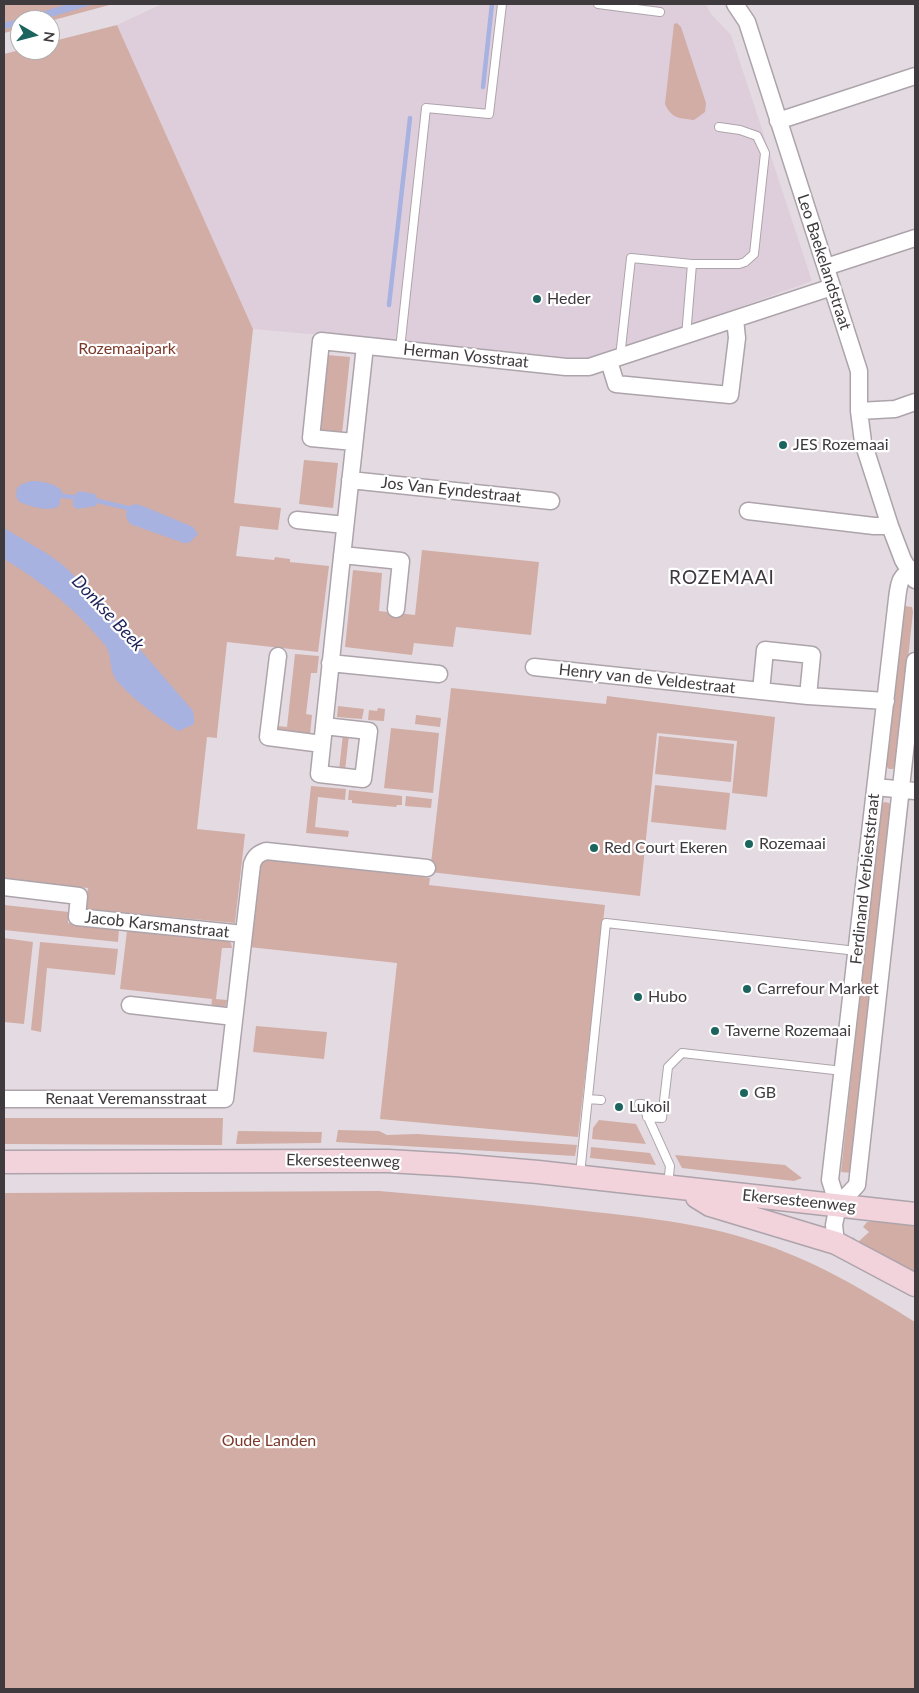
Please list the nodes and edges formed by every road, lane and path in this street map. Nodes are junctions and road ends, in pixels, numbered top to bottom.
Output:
1 (502, 4) edge
2 (598, 4) edge
3 (735, 4) edge
4 (660, 12) dead end
5 (915, 76) edge
6 (778, 121) junction
7 (719, 127) dead end
8 (915, 238) edge
9 (692, 264) junction
10 (826, 267) junction
11 (832, 288) junction
12 (735, 319) junction
13 (686, 336) junction
14 (365, 346) junction
15 (400, 348) junction
16 (615, 359) junction
17 (915, 402) edge
18 (859, 411) junction
19 (354, 442) junction
20 (350, 480) junction
21 (551, 501) dead end
22 (748, 512) dead end
23 (297, 520) dead end
24 (345, 525) junction
25 (890, 526) junction
26 (342, 555) junction
27 (913, 573) edge
28 (396, 609) dead end
29 (278, 656) dead end
30 (915, 661) edge
31 (330, 663) junction
32 (534, 667) dead end
33 (440, 674) dead end
34 (761, 691) junction
35 (808, 696) junction
36 (886, 701) junction
37 (324, 726) junction
38 (322, 744) junction
39 (876, 786) junction
40 (908, 790) edge
41 (427, 868) dead end
42 (4, 887) edge
43 (244, 934) junction
44 (857, 951) junction
45 (130, 1005) dead end
46 (234, 1017) junction
47 (843, 1071) junction
48 (588, 1098) junction
49 (4, 1099) edge
50 (601, 1100) dead end
51 (639, 1104) dead end
52 (646, 1117) junction
53 (4, 1162) edge
54 (579, 1177) junction
55 (675, 1188) junction
56 (838, 1205) junction
57 (915, 1214) edge
58 (836, 1243) junction
59 (915, 1285) edge

1 - 15 lane
2 - 4 lane
3 - 6 street, Leo Baekelandstraat
5 - 6 street
6 - 10 street, Leo Baekelandstraat
7 - 9 lane
8 - 10 street
9 - 13 lane
9 - 16 lane
10 - 11 street, Leo Baekelandstraat
11 - 12 street, Herman Vosstraat
11 - 18 street, Leo Baekelandstraat
12 - 13 street, Herman Vosstraat
12 - 16 street
13 - 16 street, Herman Vosstraat
14 - 15 street, Herman Vosstraat
14 - 19 street
14 - 19 street, Herman Vosstraat
15 - 16 street, Herman Vosstraat
17 - 18 street
18 - 25 street, Leo Baekelandstraat
19 - 20 street
20 - 21 street, Jos Van Eyndestraat
20 - 24 street
22 - 25 street
23 - 24 street
24 - 26 street
25 - 27 street, Leo Baekelandstraat
26 - 28 street
26 - 31 street
27 - 36 street, Ferdinand Verbieststraat
29 - 38 street
30 - 40 street, Ferdinand Verbieststraat
31 - 33 street
31 - 37 street
32 - 34 street, Henry van de Veldestraat
34 - 35 street, Henry van de Veldestraat
34 - 35 street
35 - 36 street, Henry van de Veldestraat
36 - 39 street, Ferdinand Verbieststraat
37 - 38 street
37 - 38 street
39 - 40 street
39 - 44 street, Ferdinand Verbieststraat
40 - 56 street, Ferdinand Verbieststraat
41 - 43 street, Renaat Veremansstraat
42 - 43 street, Jacob Karsmanstraat
43 - 46 street, Renaat Veremansstraat
44 - 47 street, Ferdinand Verbieststraat
44 - 48 lane
45 - 46 street
46 - 49 street, Renaat Veremansstraat
47 - 52 lane
47 - 56 street, Ferdinand Verbieststraat
48 - 50 lane
48 - 54 lane
51 - 52 lane
52 - 55 lane
53 - 54 main road, Ekersesteenweg
54 - 55 main road, Ekersesteenweg
55 - 56 main road, Ekersesteenweg
55 - 58 main road, Ekersesteenweg
56 - 57 main road, Ekersesteenweg
56 - 58 street
58 - 59 main road, Ekersesteenweg

